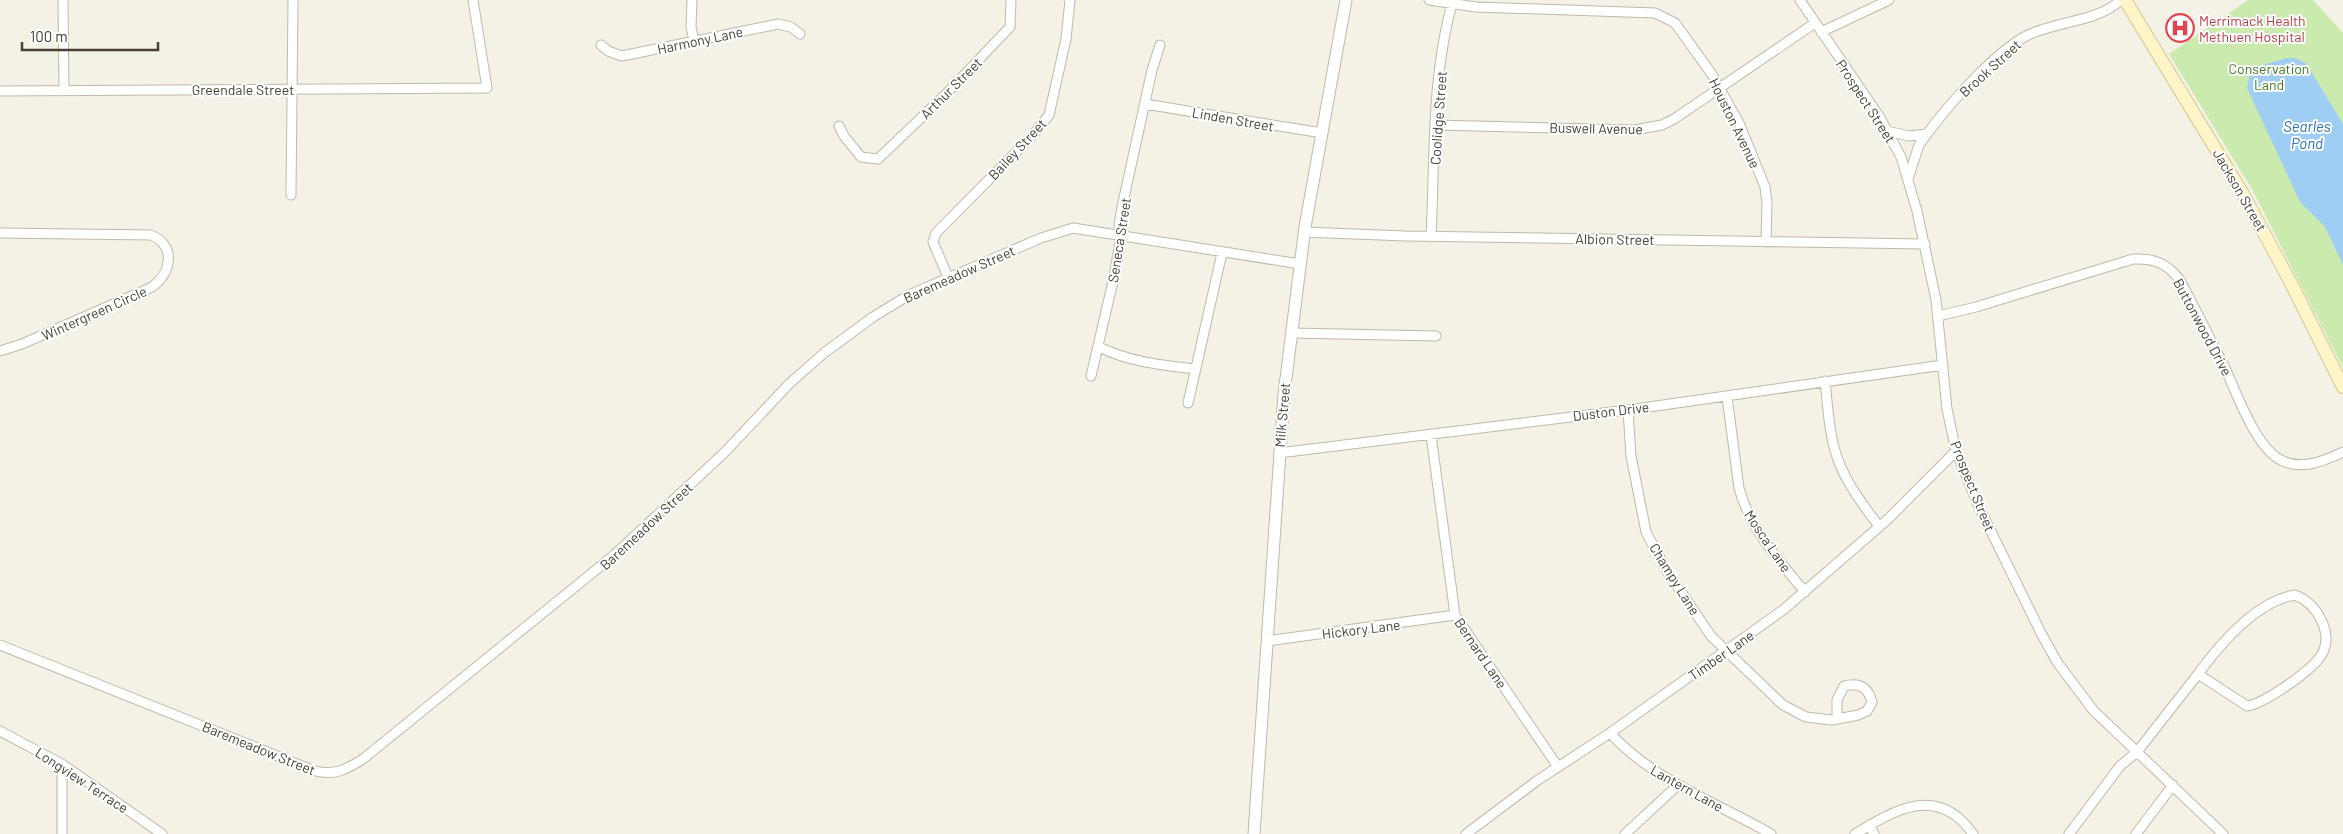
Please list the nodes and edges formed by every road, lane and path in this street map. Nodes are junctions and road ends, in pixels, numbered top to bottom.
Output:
1 (63, 0) edge
2 (293, 0) edge
3 (473, 0) edge
4 (692, 0) edge
5 (1012, 0) edge
6 (1070, 0) edge
7 (1346, 0) edge
8 (1429, 0) edge
9 (1800, 0) edge
10 (1889, 0) edge
11 (2121, 0) edge
12 (2125, 0) edge
13 (1452, 2) edge
14 (1815, 23) junction
15 (1821, 32) junction
16 (800, 34) dead end
17 (694, 41) junction
18 (1160, 44) dead end
19 (601, 45) dead end
20 (1719, 88) junction
21 (291, 89) junction
22 (0, 90) edge
23 (64, 90) junction
24 (1145, 104) junction
25 (1435, 125) junction
26 (839, 126) dead end
27 (1888, 131) junction
28 (1322, 134) junction
29 (1927, 134) junction
30 (1908, 179) junction
31 (291, 195) dead end
32 (1304, 232) junction
33 (0, 233) edge
34 (1119, 234) junction
35 (1431, 237) junction
36 (1766, 242) junction
37 (1925, 244) junction
38 (1222, 253) junction
39 (1300, 264) junction
40 (948, 277) junction
41 (1938, 316) junction
42 (1291, 333) junction
43 (1436, 336) dead end
44 (1099, 347) junction
45 (0, 351) edge
46 (1943, 365) junction
47 (1195, 369) junction
48 (1091, 376) dead end
49 (1825, 381) junction
50 (2343, 387) edge
51 (1727, 396) junction
52 (1188, 403) dead end
53 (1628, 410) junction
54 (1431, 436) junction
55 (1956, 451) junction
56 (2343, 452) edge
57 (1279, 453) junction
58 (1879, 526) junction
59 (1804, 592) junction
60 (1455, 615) junction
61 (1267, 641) junction
62 (0, 645) edge
63 (1728, 650) junction
64 (2198, 674) junction
65 (1837, 719) junction
66 (0, 731) edge
67 (1610, 733) junction
68 (2137, 752) junction
69 (62, 764) junction
70 (1558, 767) junction
71 (2173, 785) junction
72 (1678, 786) junction
73 (1869, 825) junction
74 (62, 834) edge
75 (162, 834) edge
76 (1254, 834) edge
77 (1466, 834) edge
78 (1625, 834) edge
79 (1771, 834) edge
80 (1855, 834) edge
81 (1874, 834) edge
82 (1973, 834) edge
83 (2069, 834) edge
84 (2136, 834) edge
85 (2223, 834) edge

1 - 23 street
2 - 21 street
3 - 21 street, Greendale Street
4 - 17 street
5 - 26 street, Arthur Street
6 - 40 street, Bailey Street
7 - 28 street, Milk Street
8 - 13 street, Houston Avenue
9 - 14 street, Prospect Street
10 - 15 street
11 - 29 street, Brook Street
12 - 50 main road, Jackson Street
13 - 20 street, Houston Avenue
13 - 25 street, Coolidge Street
14 - 15 street, Prospect Street
14 - 20 street, Buswell Avenue
15 - 27 street, Prospect Street
16 - 17 street, Harmony Lane
17 - 19 street, Harmony Lane
18 - 24 street, Seneca Street
20 - 25 street, Buswell Avenue
20 - 36 street, Houston Avenue
21 - 23 street, Greendale Street
21 - 31 street
22 - 23 street, Greendale Street
24 - 28 street, Linden Street
24 - 34 street, Seneca Street
25 - 35 street, Coolidge Street
27 - 29 street
27 - 30 street, Prospect Street
28 - 32 street, Milk Street
29 - 30 street, Brook Street
30 - 37 street, Prospect Street
32 - 35 street, Albion Street
32 - 39 street, Milk Street
33 - 45 street, Wintergreen Circle
34 - 38 street, Baremeadow Street
34 - 40 street, Baremeadow Street
34 - 44 street, Seneca Street
35 - 36 street, Albion Street
36 - 37 street, Albion Street
37 - 41 street, Prospect Street
38 - 39 street, Baremeadow Street
38 - 47 street
39 - 42 street, Milk Street
40 - 62 street, Baremeadow Street
41 - 46 street, Prospect Street
41 - 56 street, Buttonwood Drive
42 - 43 street
42 - 57 street, Milk Street
44 - 47 street
44 - 48 street, Seneca Street
46 - 49 street, Duston Drive
46 - 55 street, Prospect Street
47 - 52 street
49 - 51 street, Duston Drive
49 - 58 street
51 - 53 street, Duston Drive
51 - 59 street, Mosca Lane
53 - 54 street, Duston Drive
53 - 63 street, Champy Lane
54 - 57 street, Duston Drive
54 - 60 street, Bernard Lane
55 - 58 street, Timber Lane
55 - 68 street, Prospect Street
57 - 61 street, Milk Street
58 - 59 street, Timber Lane
59 - 63 street, Timber Lane
60 - 61 street, Hickory Lane
60 - 70 street, Bernard Lane
61 - 76 street, Milk Street
63 - 65 street, Champy Lane
63 - 67 street, Timber Lane
64 - 64 street
64 - 68 street
65 - 65 street, Champy Lane
66 - 69 street, Longview Terrace
67 - 70 street, Timber Lane
67 - 72 street, Lantern Lane
68 - 71 street, Prospect Street
68 - 83 street
69 - 74 street
69 - 75 street, Longview Terrace
70 - 77 street, Timber Lane
71 - 84 street
71 - 85 street, Prospect Street
72 - 78 street
72 - 79 street, Lantern Lane
73 - 80 street
73 - 81 street
73 - 82 street

